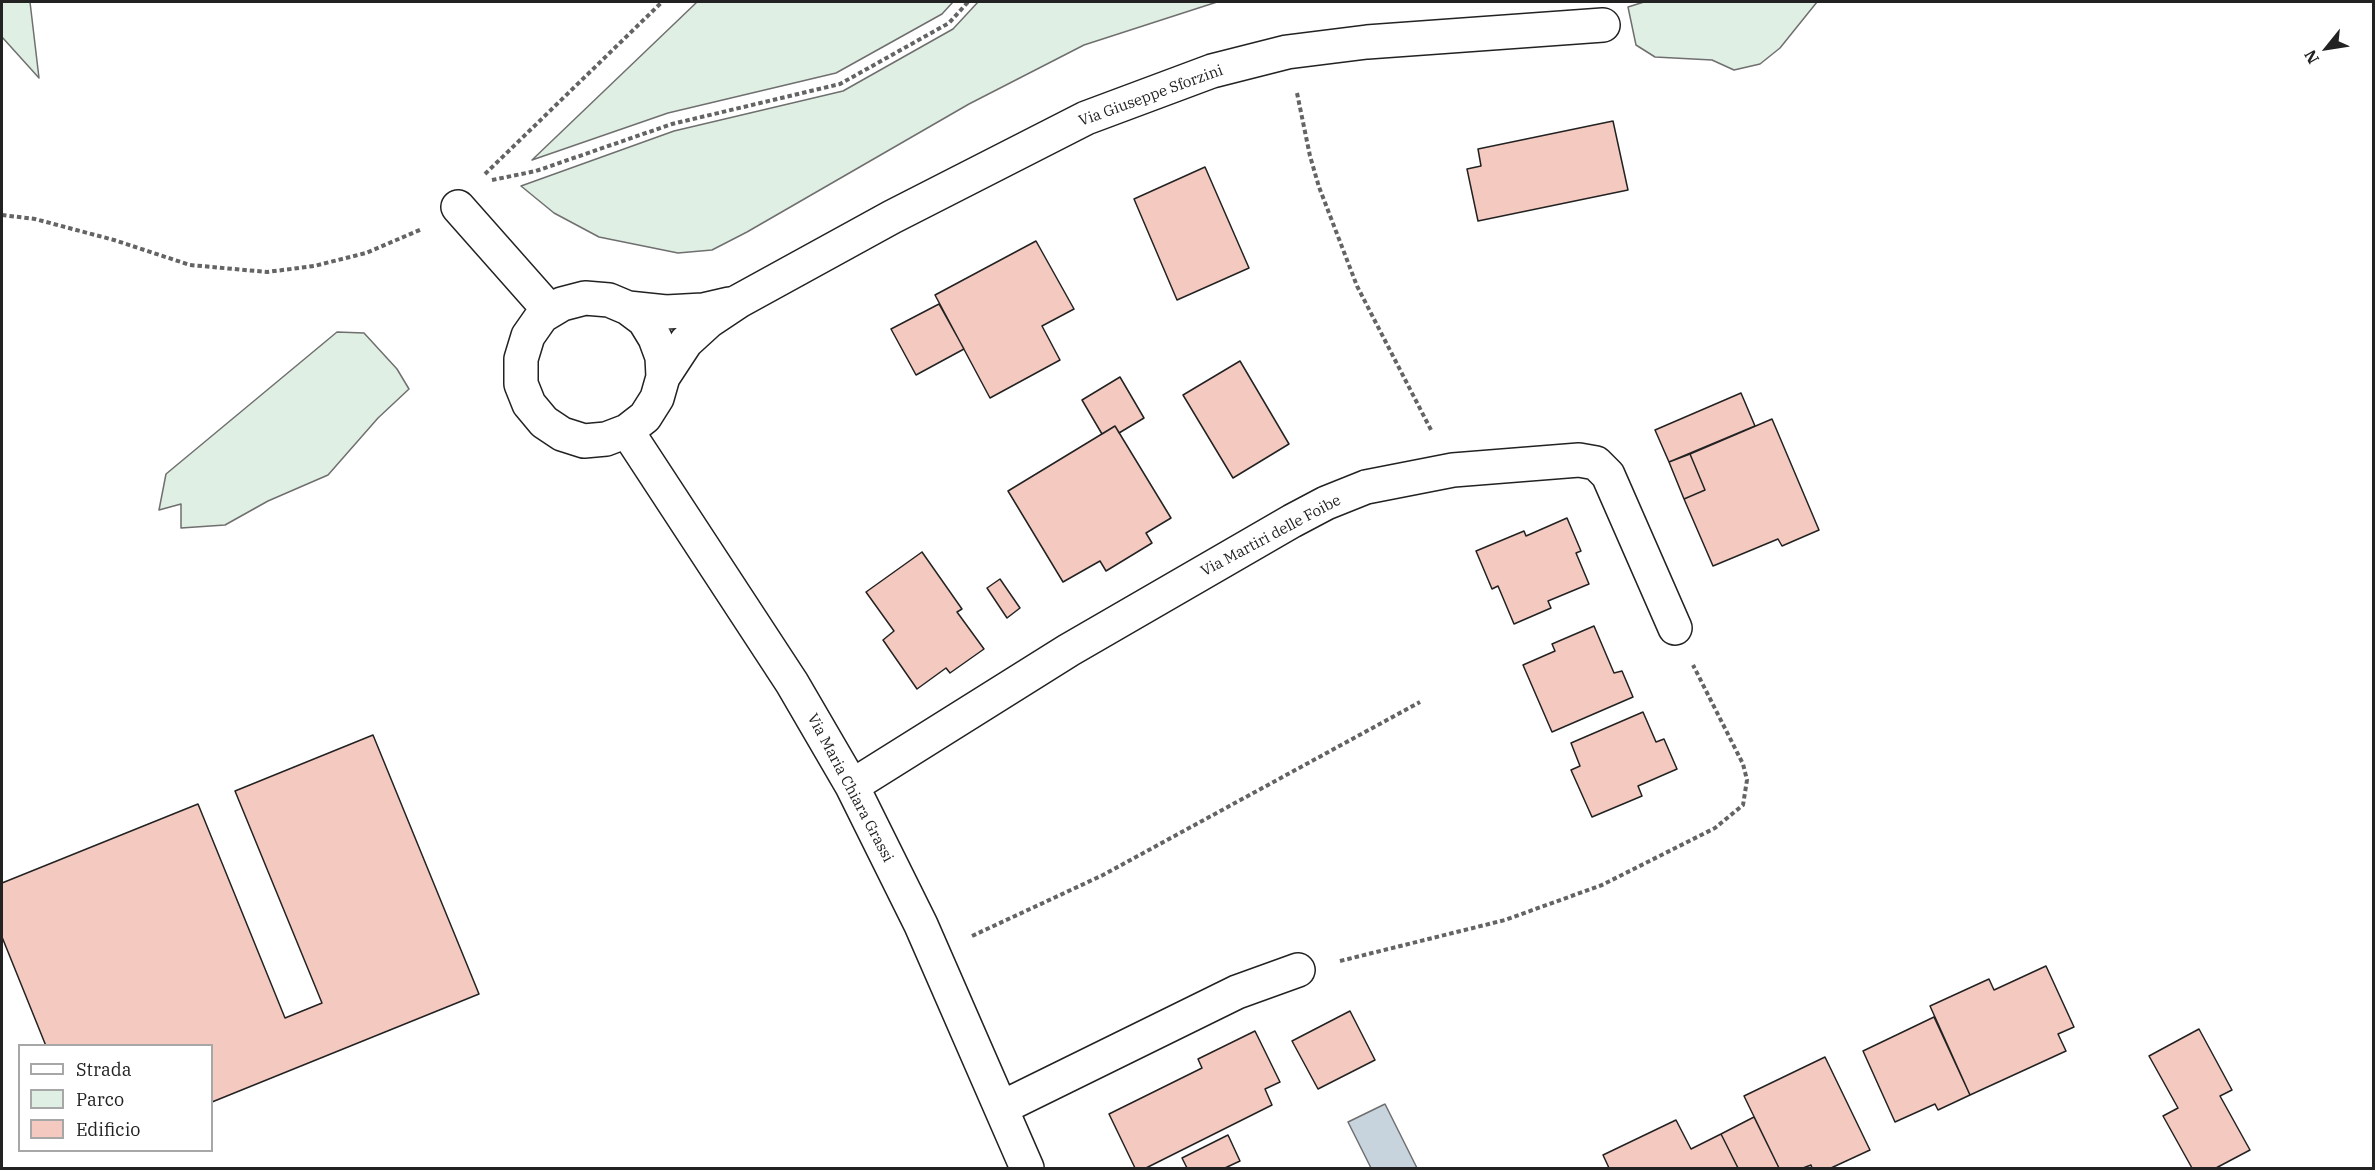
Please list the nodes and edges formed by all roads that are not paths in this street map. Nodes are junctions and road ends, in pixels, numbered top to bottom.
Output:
1 (1603, 25) dead end
2 (467, 195) road end
3 (739, 301) junction
4 (628, 308) junction
5 (550, 311) junction
6 (663, 377) junction
7 (627, 432) junction
8 (1675, 628) road end
9 (852, 786) junction
10 (1298, 970) road end
11 (1001, 1108) junction
12 (1027, 1168) edge

1 - 3 street, Via Giuseppe Sforzini
2 - 5 street
3 - 4 street, Via Giuseppe Sforzini
3 - 6 street, Via Giuseppe Sforzini
4 - 5 street
4 - 6 street
5 - 7 street
6 - 7 street
7 - 9 street, Via Maria Chiara Grassi
8 - 9 street, Via Martiri delle Foibe
9 - 11 street, Via Maria Chiara Grassi
10 - 11 street
11 - 12 street, Via Maria Chiara Grassi

